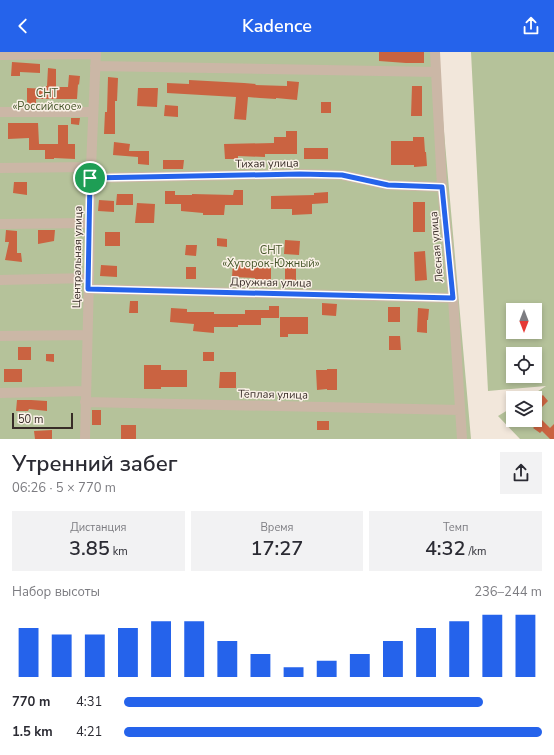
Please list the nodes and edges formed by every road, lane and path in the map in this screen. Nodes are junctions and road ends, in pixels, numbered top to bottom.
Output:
1 (435, 52) edge
2 (96, 53) edge
3 (0, 55) edge
4 (95, 66) junction
5 (436, 72) junction
6 (0, 112) edge
7 (93, 112) junction
8 (91, 167) junction
9 (0, 168) edge
10 (90, 178) junction
11 (442, 187) junction
12 (89, 223) junction
13 (0, 224) edge
14 (0, 280) edge
15 (89, 284) junction
16 (453, 298) junction
17 (87, 335) junction
18 (0, 336) edge
19 (86, 391) junction
20 (0, 393) edge
21 (85, 402) junction
22 (460, 410) junction
23 (85, 439) edge
24 (462, 439) edge

1 - 5 street, Лесная улица
2 - 3 street
2 - 4 street, Центральная улица
4 - 5 street
4 - 7 street, Центральная улица
5 - 11 street, Лесная улица
6 - 7 street
7 - 8 street, Центральная улица
8 - 9 street
8 - 10 street, Центральная улица
10 - 11 street, Тихая улица
10 - 12 street, Центральная улица
11 - 16 street, Лесная улица
12 - 13 street
12 - 15 street, Центральная улица
14 - 15 street, Дружная улица
15 - 16 street, Дружная улица
15 - 17 street, Центральная улица
16 - 22 street, Лесная улица
17 - 18 street
17 - 19 street, Центральная улица
19 - 20 street
19 - 21 street, Центральная улица
21 - 22 street, Тёплая улица
21 - 23 street, Центральная улица
22 - 24 street, Лесная улица

